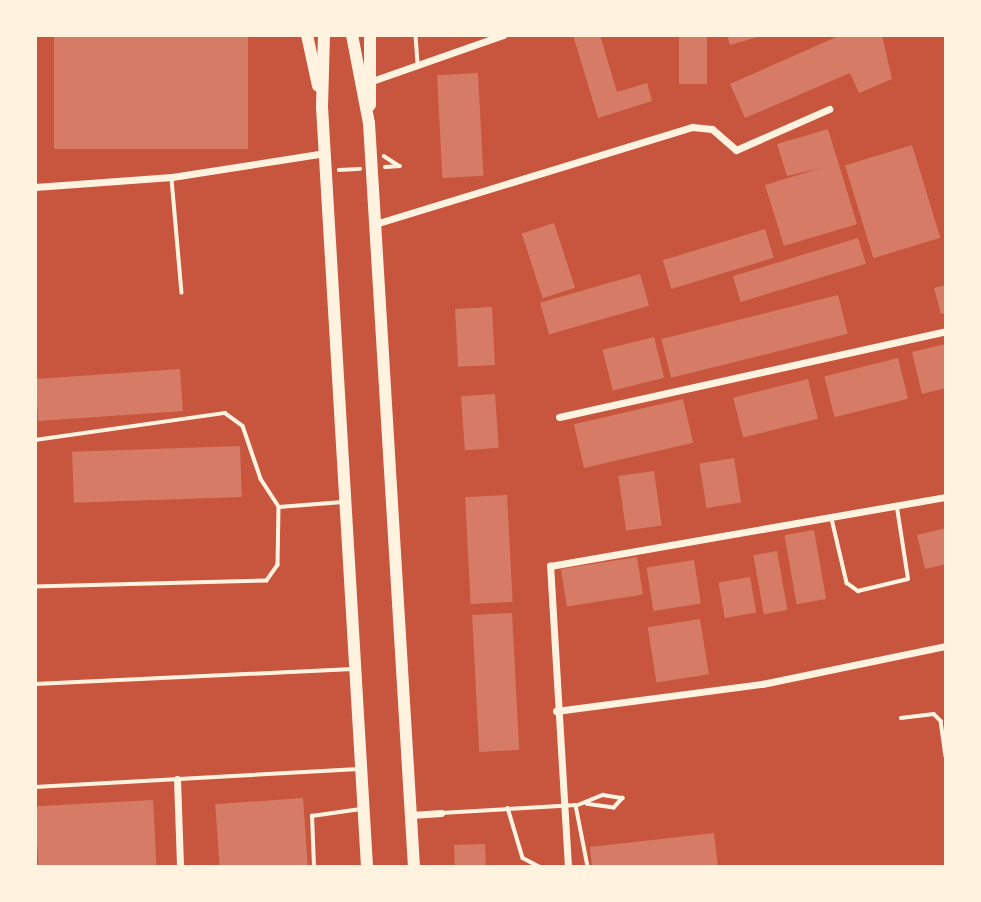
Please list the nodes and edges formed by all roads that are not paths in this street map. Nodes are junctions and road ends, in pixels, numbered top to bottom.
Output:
1 (307, 35) edge
2 (324, 35) edge
3 (352, 35) edge
4 (370, 35) edge
5 (416, 35) edge
6 (498, 36) edge
7 (418, 65) junction
8 (372, 80) junction
9 (322, 107) junction
10 (829, 109) dead end
11 (369, 122) junction
12 (324, 153) junction
13 (172, 177) junction
14 (35, 187) edge
15 (375, 224) junction
16 (182, 293) dead end
17 (946, 331) edge
18 (559, 417) dead end
19 (35, 440) edge
20 (946, 496) edge
21 (345, 502) junction
22 (279, 507) junction
23 (897, 508) junction
24 (832, 519) junction
25 (35, 587) edge
26 (946, 646) edge
27 (355, 669) junction
28 (35, 684) edge
29 (556, 711) junction
30 (901, 718) dead end
31 (946, 756) edge
32 (361, 769) junction
33 (177, 779) junction
34 (35, 787) edge
35 (587, 804) junction
36 (563, 805) junction
37 (576, 805) junction
38 (508, 808) junction
39 (364, 809) junction
40 (441, 813) joint
41 (411, 815) junction
42 (180, 867) edge
43 (314, 867) edge
44 (367, 867) edge
45 (414, 867) edge
46 (540, 867) edge
47 (568, 867) edge
48 (588, 867) edge

1 - 9 main road
2 - 9 main road
3 - 11 main road
4 - 8 main road
5 - 7 lane
6 - 7 street
7 - 8 street
8 - 11 main road
9 - 12 main road
10 - 15 street
11 - 15 main road
12 - 13 street
12 - 21 main road
13 - 14 street
13 - 16 lane
15 - 41 main road
17 - 18 street
19 - 22 lane
20 - 23 street
21 - 22 lane
21 - 27 main road
22 - 25 lane
23 - 24 street
23 - 24 lane
24 - 29 street
26 - 29 street
27 - 28 lane
27 - 32 main road
29 - 36 street
30 - 31 lane
32 - 33 lane
32 - 39 main road
33 - 34 lane
33 - 42 street
35 - 35 lane
35 - 37 lane
36 - 37 lane
36 - 38 lane
36 - 47 street
37 - 48 lane
38 - 40 lane
38 - 46 lane
39 - 43 lane
39 - 44 main road
40 - 41 street
41 - 45 main road

